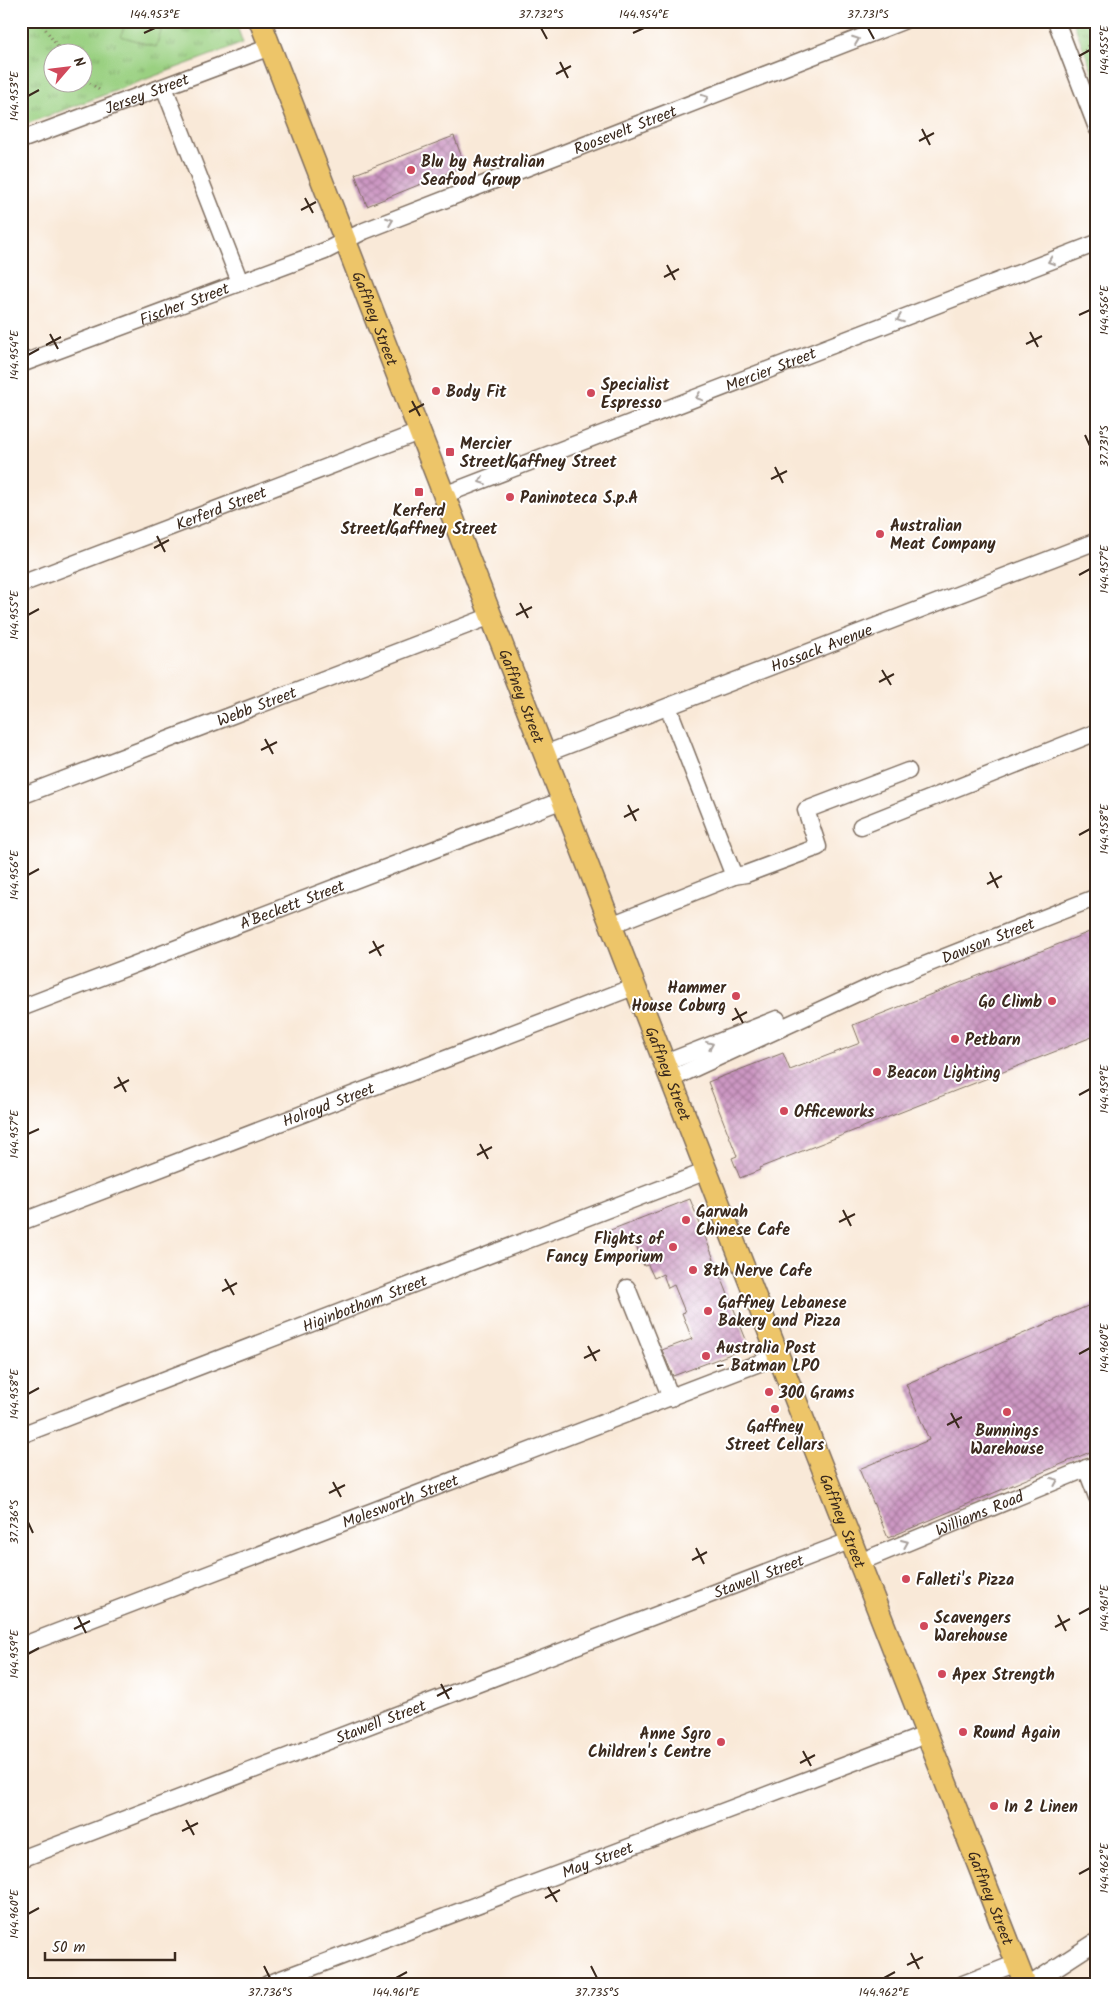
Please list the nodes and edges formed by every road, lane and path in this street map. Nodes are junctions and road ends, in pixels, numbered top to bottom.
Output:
1 (40, 21) edge
2 (260, 21) edge
3 (903, 21) edge
4 (1056, 21) edge
5 (54, 42) edge
6 (270, 47) junction
7 (92, 85) edge
8 (164, 87) junction
9 (108, 97) dead end
10 (1097, 128) edge
11 (21, 140) edge
12 (346, 241) junction
13 (1097, 243) edge
14 (240, 282) junction
15 (21, 364) edge
16 (419, 432) junction
17 (444, 495) junction
18 (1096, 545) edge
19 (21, 584) edge
20 (491, 616) junction
21 (668, 706) junction
22 (1097, 732) edge
23 (545, 754) junction
24 (908, 771) dead end
25 (21, 796) edge
26 (562, 800) junction
27 (861, 826) dead end
28 (734, 876) junction
29 (1097, 897) edge
30 (611, 925) junction
31 (636, 986) junction
32 (21, 1008) edge
33 (668, 1071) junction
34 (707, 1171) junction
35 (21, 1222) edge
36 (627, 1288) dead end
37 (780, 1356) junction
38 (671, 1398) junction
39 (21, 1435) edge
40 (1091, 1466) edge
41 (1097, 1497) edge
42 (852, 1540) junction
43 (860, 1562) junction
44 (21, 1646) edge
45 (928, 1734) junction
46 (21, 1859) edge
47 (1097, 1941) edge
48 (1017, 1963) junction
49 (268, 1984) edge
50 (963, 1984) edge
51 (1025, 1984) edge
52 (1031, 1984) edge

1 - 5 path
2 - 6 main road, Gaffney Street
12 -> 3 street, Roosevelt Street
4 - 10 street
6 - 8 street, Jersey Street
6 - 12 main road, Gaffney Street
7 - 9 path
8 - 11 street, Jersey Street
8 - 14 street
12 - 14 street, Fischer Street
12 - 16 main road, Gaffney Street
13 -> 17 street, Mercier Street
14 - 15 street, Fischer Street
16 - 17 main road, Gaffney Street
16 - 19 street, Kerferd Street
17 - 20 main road, Gaffney Street
18 - 21 street, Hossack Avenue
20 - 23 main road, Gaffney Street
20 - 25 street, Webb Street
21 - 23 street, Hossack Avenue
21 - 28 street
22 - 27 street
23 - 26 main road, Gaffney Street
24 - 28 street
26 - 30 main road, Gaffney Street
26 - 32 street, A'Beckett Street
28 - 30 street
29 - 33 street, Dawson Street
30 - 31 main road, Gaffney Street
31 - 33 main road, Gaffney Street
31 - 35 street, Holroyd Street
33 - 34 main road, Gaffney Street
34 - 37 main road, Gaffney Street
34 - 39 street, Higinbotham Street
36 - 38 street
37 - 38 street, Molesworth Street
37 - 42 main road, Gaffney Street
38 - 44 street, Molesworth Street
40 - 41 street
43 -> 40 street, Williams Road
42 - 43 main road, Gaffney Street
42 - 46 street, Stawell Street
43 - 45 main road, Gaffney Street
45 - 48 main road, Gaffney Street
45 - 49 street, May Street
47 - 52 street
48 - 50 street
48 - 51 main road, Gaffney Street

